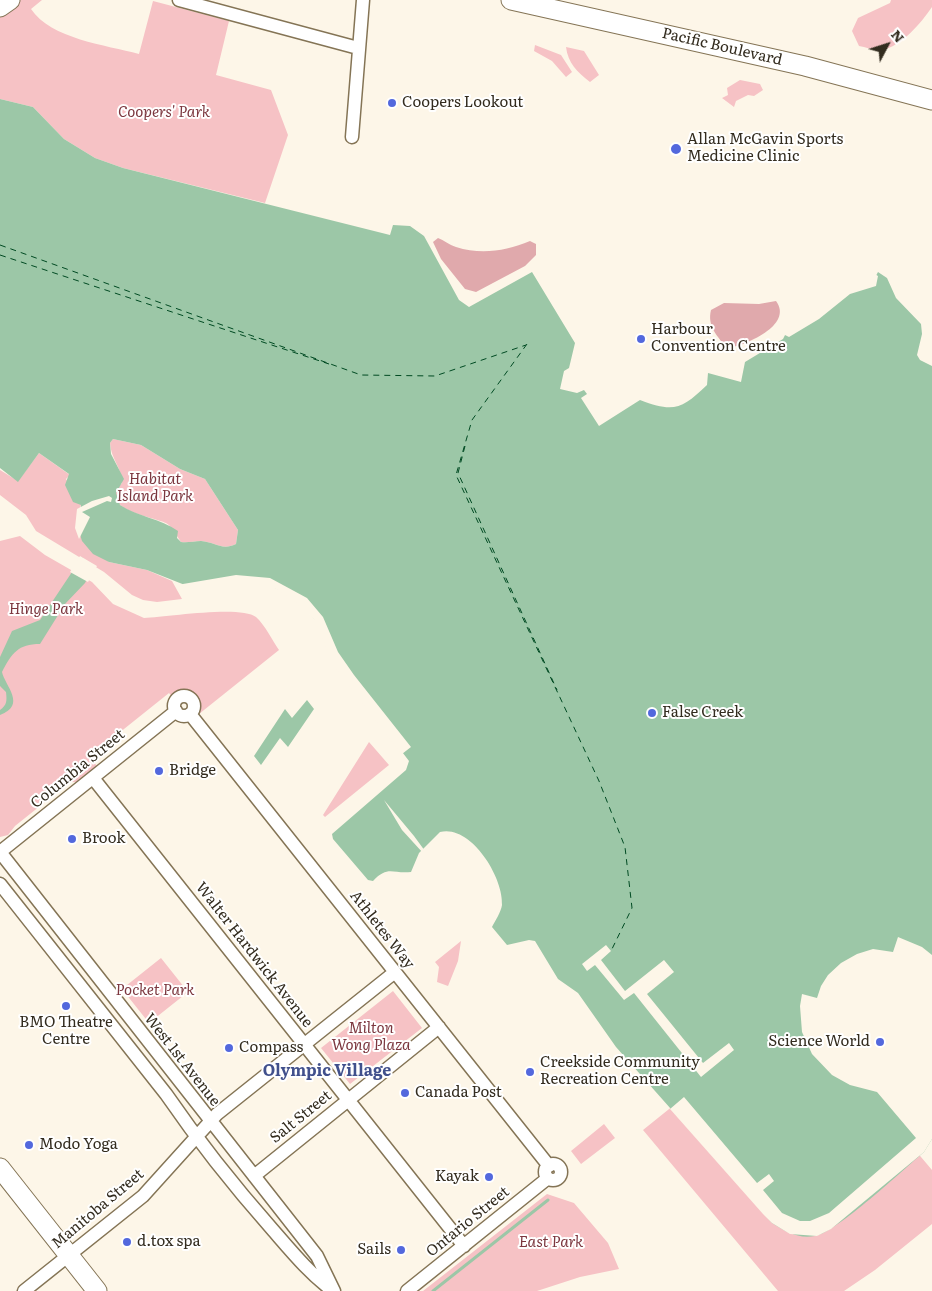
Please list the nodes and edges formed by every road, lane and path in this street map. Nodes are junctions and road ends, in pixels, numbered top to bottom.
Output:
1 (10, 0) edge
2 (179, 0) edge
3 (363, 0) edge
4 (511, 0) edge
5 (0, 7) edge
6 (358, 48) junction
7 (932, 100) edge
8 (352, 137) dead end
9 (176, 711) junction
10 (190, 714) junction
11 (93, 778) junction
12 (0, 852) edge
13 (0, 884) edge
14 (395, 972) junction
15 (439, 1027) junction
16 (304, 1044) junction
17 (348, 1100) junction
18 (210, 1122) junction
19 (197, 1137) junction
20 (0, 1168) edge
21 (548, 1172) joint
22 (254, 1176) junction
23 (464, 1246) junction
24 (70, 1255) junction
25 (24, 1291) edge
26 (97, 1291) edge
27 (334, 1291) edge
28 (407, 1291) edge

1 - 5 main road
2 - 6 street
3 - 6 street
4 - 7 main road, Pacific Boulevard
6 - 8 street
9 - 10 street
9 - 10 street
9 - 11 street, Columbia Street
10 - 14 street, Athletes Way
11 - 12 street, Columbia Street
11 - 16 street, Walter Hardwick Avenue
12 - 18 street, West 1st Avenue
13 - 19 street, West 1st Avenue
14 - 15 street, Athletes Way
14 - 16 street, Manitoba Street
15 - 17 street, Salt Street
15 - 21 street, Athletes Way
16 - 17 street, Walter Hardwick Avenue
16 - 18 street, Manitoba Street
17 - 22 street, Salt Street
17 - 23 street, Walter Hardwick Avenue
18 - 19 street, Manitoba Street
18 - 22 street, West 1st Avenue
19 - 24 street, Manitoba Street
19 - 27 street, West 1st Avenue
20 - 24 main road
21 - 23 street, Ontario Street
22 - 27 street, West 1st Avenue
23 - 28 street, Ontario Street
24 - 25 street, Manitoba Street
24 - 26 main road

